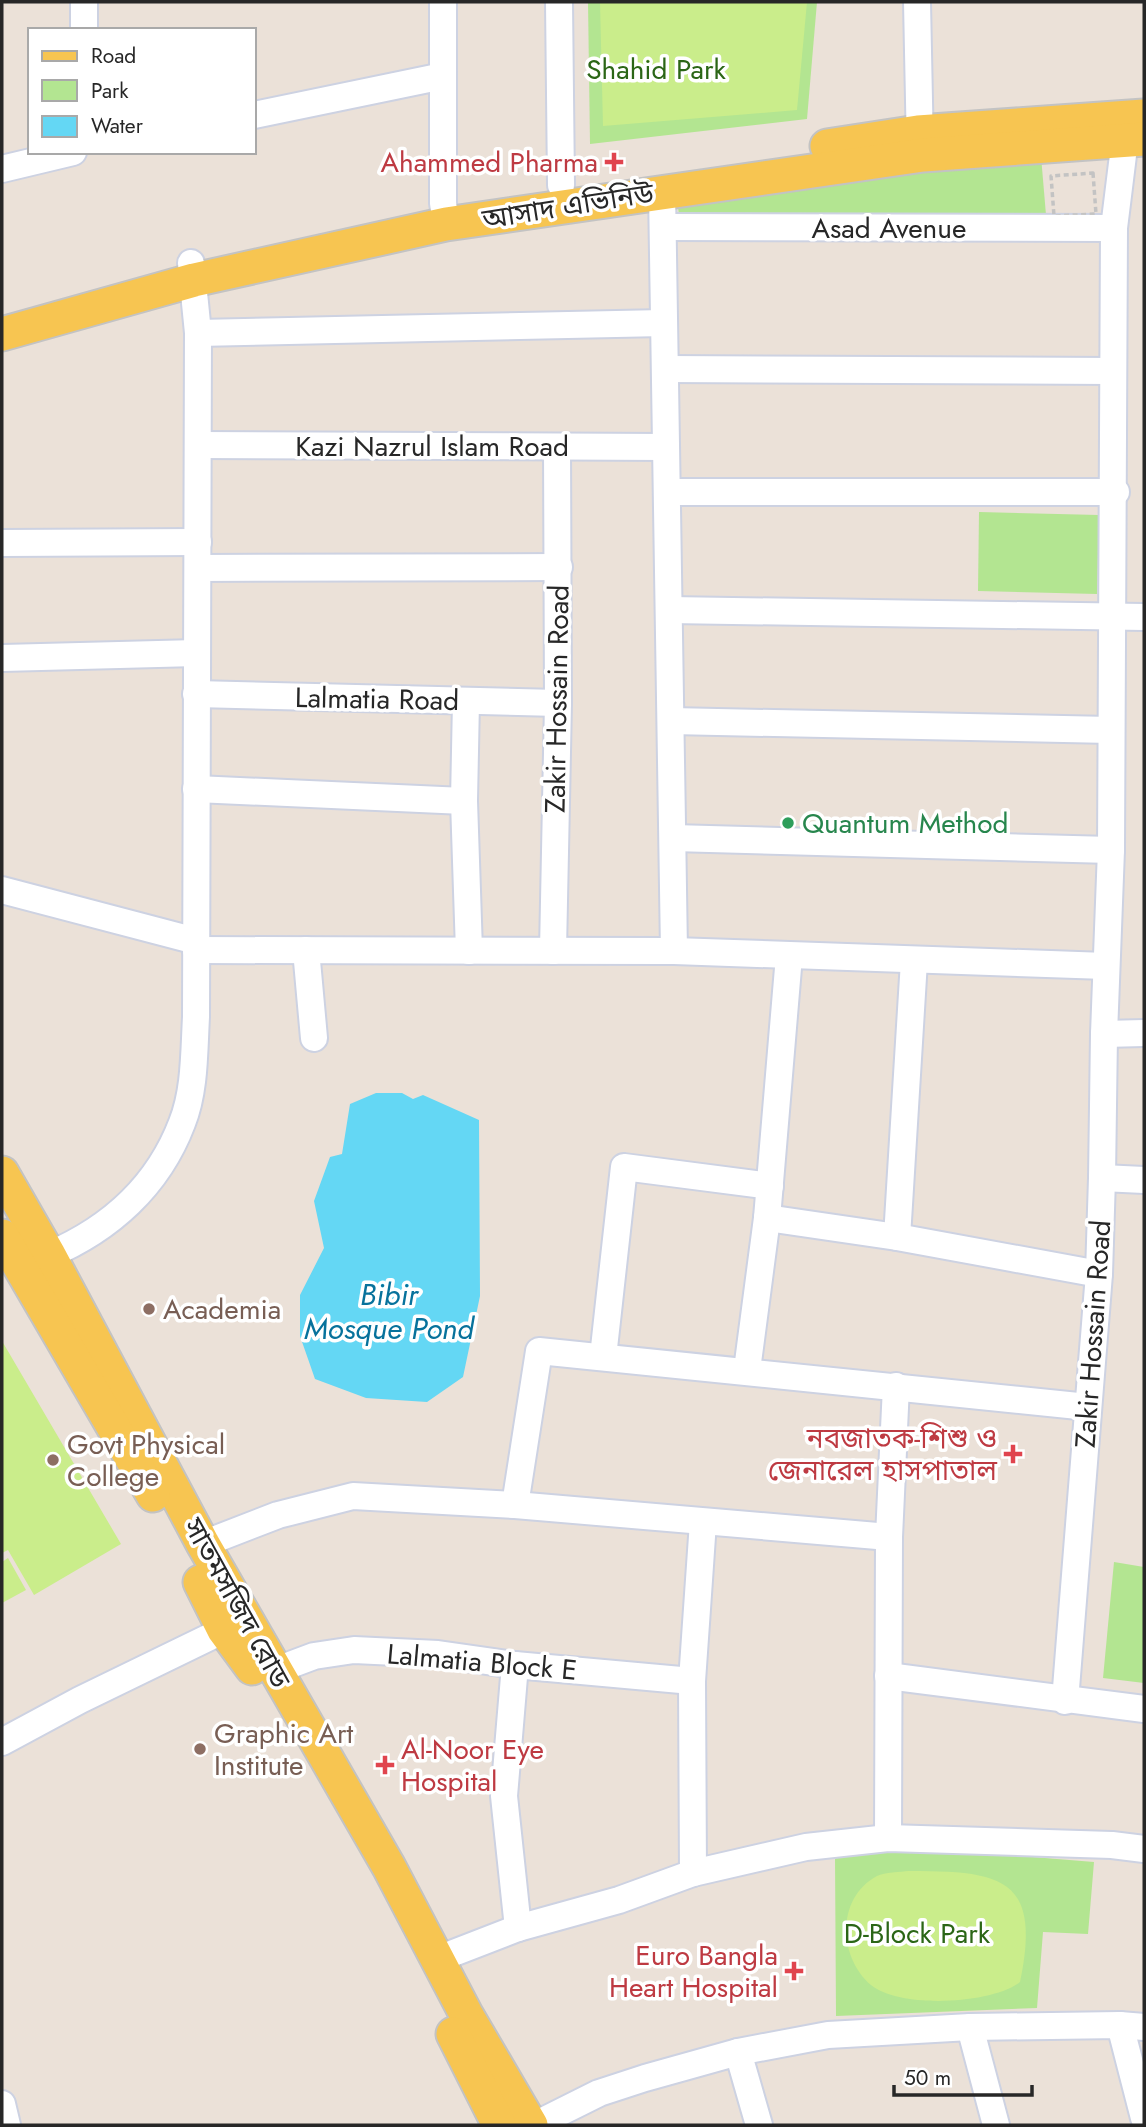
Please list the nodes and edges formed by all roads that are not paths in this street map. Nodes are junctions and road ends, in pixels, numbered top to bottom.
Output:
1 (84, 2) edge
2 (443, 2) edge
3 (559, 2) edge
4 (917, 2) edge
5 (83, 28) edge
6 (443, 76) junction
7 (256, 115) edge
8 (1138, 131) edge
9 (920, 144) junction
10 (65, 154) edge
11 (2, 169) edge
12 (561, 185) junction
13 (662, 191) junction
14 (445, 214) junction
15 (663, 228) junction
16 (1114, 228) junction
17 (192, 271) junction
18 (2, 310) edge
19 (664, 323) junction
20 (198, 333) junction
21 (2, 334) edge
22 (665, 369) junction
23 (1113, 371) junction
24 (198, 444) junction
25 (557, 447) junction
26 (666, 447) junction
27 (667, 492) junction
28 (1116, 492) junction
29 (2, 543) edge
30 (198, 555) junction
31 (558, 567) junction
32 (669, 610) junction
33 (1114, 617) junction
34 (1144, 617) edge
35 (197, 653) junction
36 (2, 658) edge
37 (196, 694) junction
38 (466, 701) junction
39 (558, 703) junction
40 (671, 720) junction
41 (1111, 730) junction
42 (196, 789) junction
43 (464, 801) junction
44 (673, 838) junction
45 (1111, 850) junction
46 (2, 890) edge
47 (196, 946) junction
48 (306, 950) junction
49 (469, 951) junction
50 (553, 951) junction
51 (674, 951) junction
52 (789, 956) junction
53 (914, 961) junction
54 (1106, 966) junction
55 (1104, 1034) junction
56 (1144, 1034) edge
57 (314, 1038) dead end
58 (2, 1173) edge
59 (1102, 1178) junction
60 (1144, 1180) edge
61 (770, 1186) junction
62 (767, 1217) junction
63 (2, 1236) edge
64 (897, 1237) junction
65 (38, 1261) junction
66 (1099, 1275) junction
67 (603, 1357) junction
68 (747, 1370) junction
69 (897, 1386) junction
70 (1088, 1407) junction
71 (515, 1505) junction
72 (703, 1522) junction
73 (890, 1537) junction
74 (203, 1544) junction
75 (224, 1630) junction
76 (514, 1665) junction
77 (274, 1671) junction
78 (888, 1676) junction
79 (692, 1681) junction
80 (1065, 1701) junction
81 (1144, 1709) edge
82 (2, 1742) edge
83 (888, 1838) junction
84 (1144, 1849) edge
85 (692, 1873) junction
86 (383, 1878) junction
87 (518, 1928) junction
88 (425, 1955) junction
89 (1132, 2026) edge
90 (970, 2027) junction
91 (738, 2052) junction
92 (2, 2104) edge
93 (1144, 2118) edge
94 (7, 2125) edge
95 (499, 2125) edge
96 (533, 2125) edge
97 (759, 2125) edge
98 (996, 2125) edge

1 - 5 street
2 - 6 street
3 - 12 street
4 - 9 street
6 - 7 street
6 - 14 street
8 - 9 main road, আসাদ এভিনিউ
8 - 16 street, Zakir Hossain Road
9 - 12 main road, আসাদ এভিনিউ
9 - 13 main road, আসাদ এভিনিউ
10 - 11 street
12 - 14 main road, আসাদ এভিনিউ
13 - 14 main road, আসাদ এভিনিউ
13 - 15 street
14 - 17 main road, আসাদ এভিনিউ
15 - 16 street, Asad Avenue
15 - 19 street
16 - 23 street, Zakir Hossain Road
17 - 18 main road, আসাদ এভিনিউ
17 - 20 street
17 - 21 main road, আসাদ এভিনিউ
19 - 20 street
19 - 22 street
20 - 24 street
22 - 23 street
22 - 26 street
23 - 28 street, Zakir Hossain Road
24 - 25 street, Kazi Nazrul Islam Road
24 - 30 street
25 - 26 street, Kazi Nazrul Islam Road
25 - 31 street, Zakir Hossain Road
26 - 27 street
27 - 28 street
27 - 32 street
28 - 33 street, Zakir Hossain Road
29 - 30 street
30 - 31 street
30 - 35 street
31 - 39 street, Zakir Hossain Road
32 - 33 street
32 - 40 street
33 - 34 street
33 - 41 street, Zakir Hossain Road
35 - 36 street
35 - 37 street
37 - 38 street, Lalmatia Road
37 - 42 street
38 - 39 street, Lalmatia Road
38 - 43 street
39 - 50 street, Zakir Hossain Road
40 - 41 street
40 - 44 street
41 - 45 street, Zakir Hossain Road
42 - 43 street
42 - 47 street
43 - 49 street
44 - 45 street
44 - 51 street
45 - 54 street, Zakir Hossain Road
46 - 47 street
47 - 48 street
47 - 65 street
48 - 49 street
48 - 57 street
49 - 50 street
50 - 51 street
51 - 52 street
52 - 53 street
52 - 61 street
53 - 54 street
53 - 64 street
54 - 55 street, Zakir Hossain Road
55 - 56 street
55 - 59 street, Zakir Hossain Road
58 - 65 main road, সাতমসজিদ রোড
59 - 60 street
59 - 66 street, Zakir Hossain Road
61 - 62 street
61 - 67 street
62 - 64 street
62 - 68 street
63 - 65 main road, সাতমসজিদ রোড
64 - 66 street
65 - 74 main road, সাতমসজিদ রোড
65 - 75 main road, সাতমসজিদ রোড
66 - 70 street, Zakir Hossain Road
67 - 68 street
67 - 71 street
68 - 69 street
69 - 70 street
69 - 73 street
70 - 80 street, Zakir Hossain Road
71 - 72 street
71 - 74 street
72 - 73 street
72 - 79 street
73 - 78 street
74 - 77 main road, সাতমসজিদ রোড
75 - 82 street
75 - 86 main road, সাতমসজিদ রোড
76 - 77 street, Lalmatia Block E
76 - 79 street, Lalmatia Block E
76 - 87 street
77 - 86 main road, সাতমসজিদ রোড
78 - 80 street
78 - 83 street
79 - 85 street
80 - 81 street
83 - 84 street
83 - 85 street
85 - 87 street
86 - 88 main road, সাতমসজিদ রোড
86 - 88 main road, সাতমসজিদ রোড
87 - 88 street
88 - 95 main road, সাতমসজিদ রোড
88 - 96 main road, সাতমসজিদ রোড
89 - 90 street
89 - 93 street
90 - 91 street
90 - 98 street
91 - 96 street
91 - 97 street
92 - 94 street

